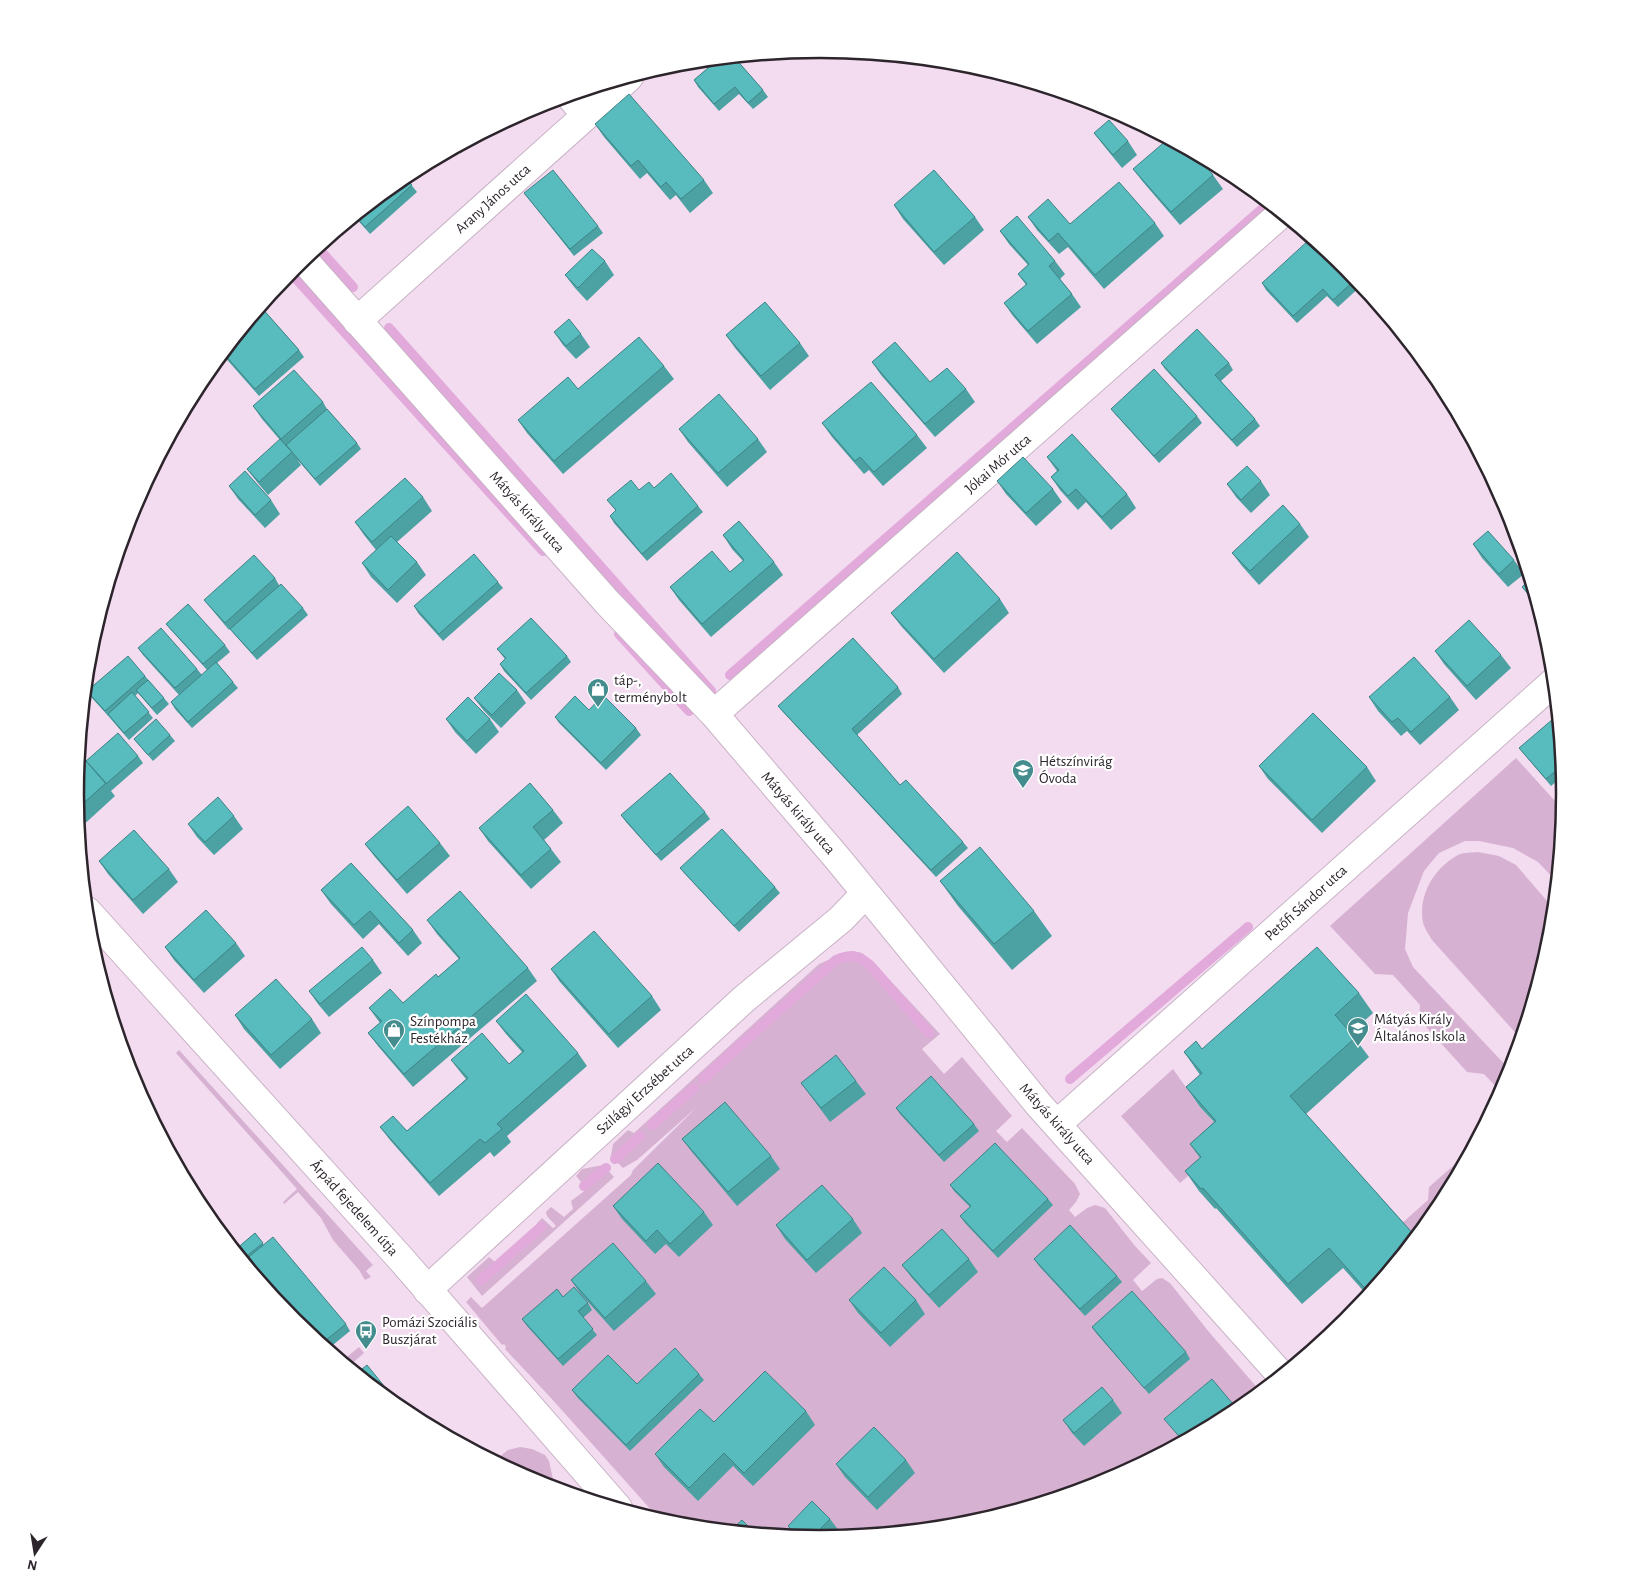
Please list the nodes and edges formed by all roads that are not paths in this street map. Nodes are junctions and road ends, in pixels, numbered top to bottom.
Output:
1 (603, 91) edge
2 (578, 105) edge
3 (1278, 217) edge
4 (308, 266) edge
5 (357, 321) junction
6 (1549, 686) edge
7 (714, 714) junction
8 (865, 894) junction
9 (95, 920) edge
10 (1057, 1124) junction
11 (428, 1290) junction
12 (1278, 1371) edge
13 (610, 1499) edge

1 - 2 street, Arany János utca
2 - 5 street, Arany János utca
3 - 7 street, Jókai Mór utca
4 - 5 street, Mátyás király utca
5 - 7 street, Mátyás király utca
6 - 10 street, Petőfi Sándor utca
7 - 8 street, Mátyás király utca
8 - 10 street, Mátyás király utca
8 - 11 street, Szilágyi Erzsébet utca
9 - 11 street, Árpád fejedelem útja
10 - 12 street, Mátyás király utca
11 - 13 street, Árpád fejedelem útja

